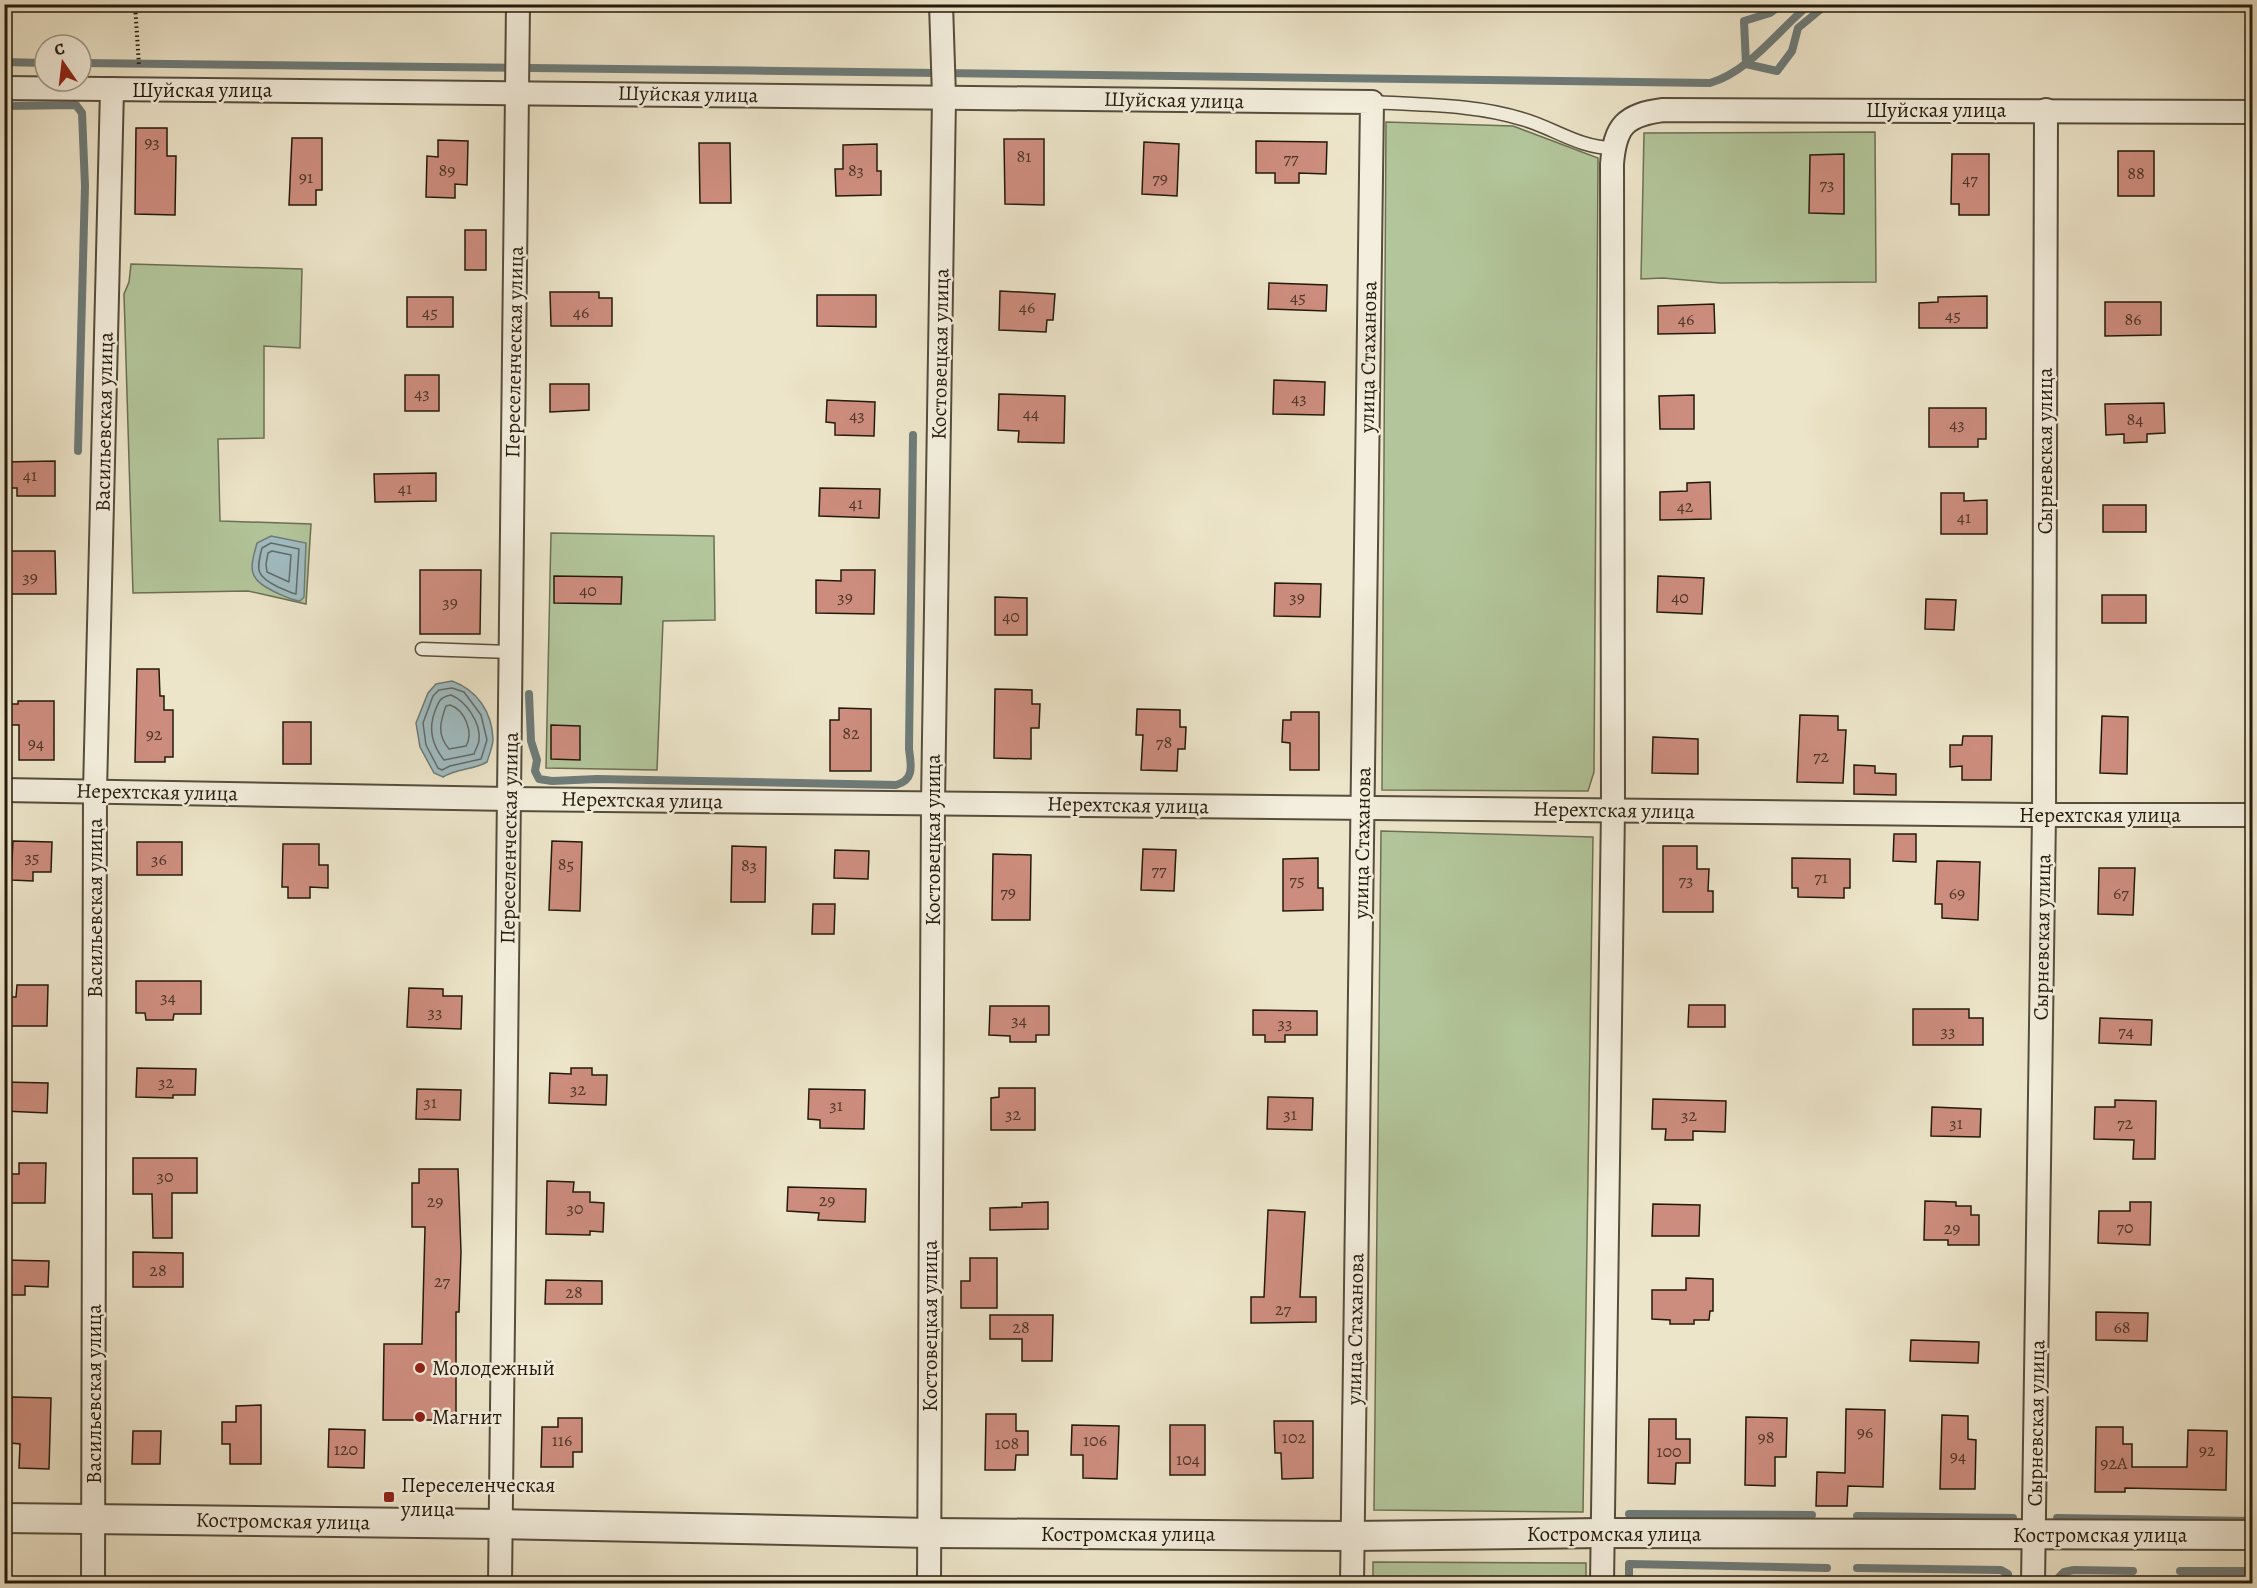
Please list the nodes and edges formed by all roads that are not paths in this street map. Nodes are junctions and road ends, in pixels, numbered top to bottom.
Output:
1 (518, 4) edge
2 (941, 4) edge
3 (517, 77) junction
4 (4, 88) edge
5 (112, 89) junction
6 (944, 91) junction
7 (1371, 102) junction
8 (2046, 110) junction
9 (2253, 112) edge
10 (1613, 148) junction
11 (422, 649) dead end
12 (511, 652) junction
13 (4, 790) edge
14 (95, 791) junction
15 (510, 799) junction
16 (933, 803) junction
17 (1362, 807) junction
18 (1613, 810) junction
19 (2044, 815) junction
20 (2253, 815) edge
21 (4, 1518) edge
22 (94, 1519) junction
23 (501, 1524) junction
24 (930, 1533) junction
25 (1603, 1533) junction
26 (2034, 1535) junction
27 (1352, 1536) junction
28 (2253, 1536) edge
29 (93, 1584) edge
30 (500, 1584) edge
31 (929, 1584) edge
32 (1352, 1584) edge
33 (1602, 1584) edge
34 (2033, 1584) edge

1 - 3 street, Переселенческая улица
2 - 6 street, Костовецкая улица
3 - 5 street, Шуйская улица
3 - 6 street, Шуйская улица
3 - 12 street, Переселенческая улица
4 - 5 street, Шуйская улица
5 - 14 street, Васильевская улица
6 - 7 street, Шуйская улица
6 - 16 street, Костовецкая улица
7 - 10 lane
7 - 17 street, улица Стаханова
8 - 9 street, Шуйская улица
8 - 10 street, Шуйская улица
8 - 19 street, Сырневская улица
10 - 18 street
11 - 12 lane
12 - 15 street, Переселенческая улица
13 - 14 street, Нерехтская улица
14 - 15 street, Нерехтская улица
14 - 22 street, Васильевская улица
15 - 16 street, Нерехтская улица
15 - 23 street, Переселенческая улица
16 - 17 street, Нерехтская улица
16 - 24 street, Костовецкая улица
17 - 18 street, Нерехтская улица
17 - 27 street, улица Стаханова
18 - 19 street, Нерехтская улица
18 - 25 street
19 - 20 street, Нерехтская улица
19 - 26 street, Сырневская улица
21 - 22 street, Костромская улица
22 - 23 street, Костромская улица
22 - 29 street, Васильевская улица
23 - 24 street, Костромская улица
23 - 30 street, Переселенческая улица
24 - 27 street, Костромская улица
24 - 31 street, Костовецкая улица
25 - 26 street, Костромская улица
25 - 27 street, Костромская улица
25 - 33 street
26 - 28 street, Костромская улица
26 - 34 street, Сырневская улица
27 - 32 street, улица Стаханова

